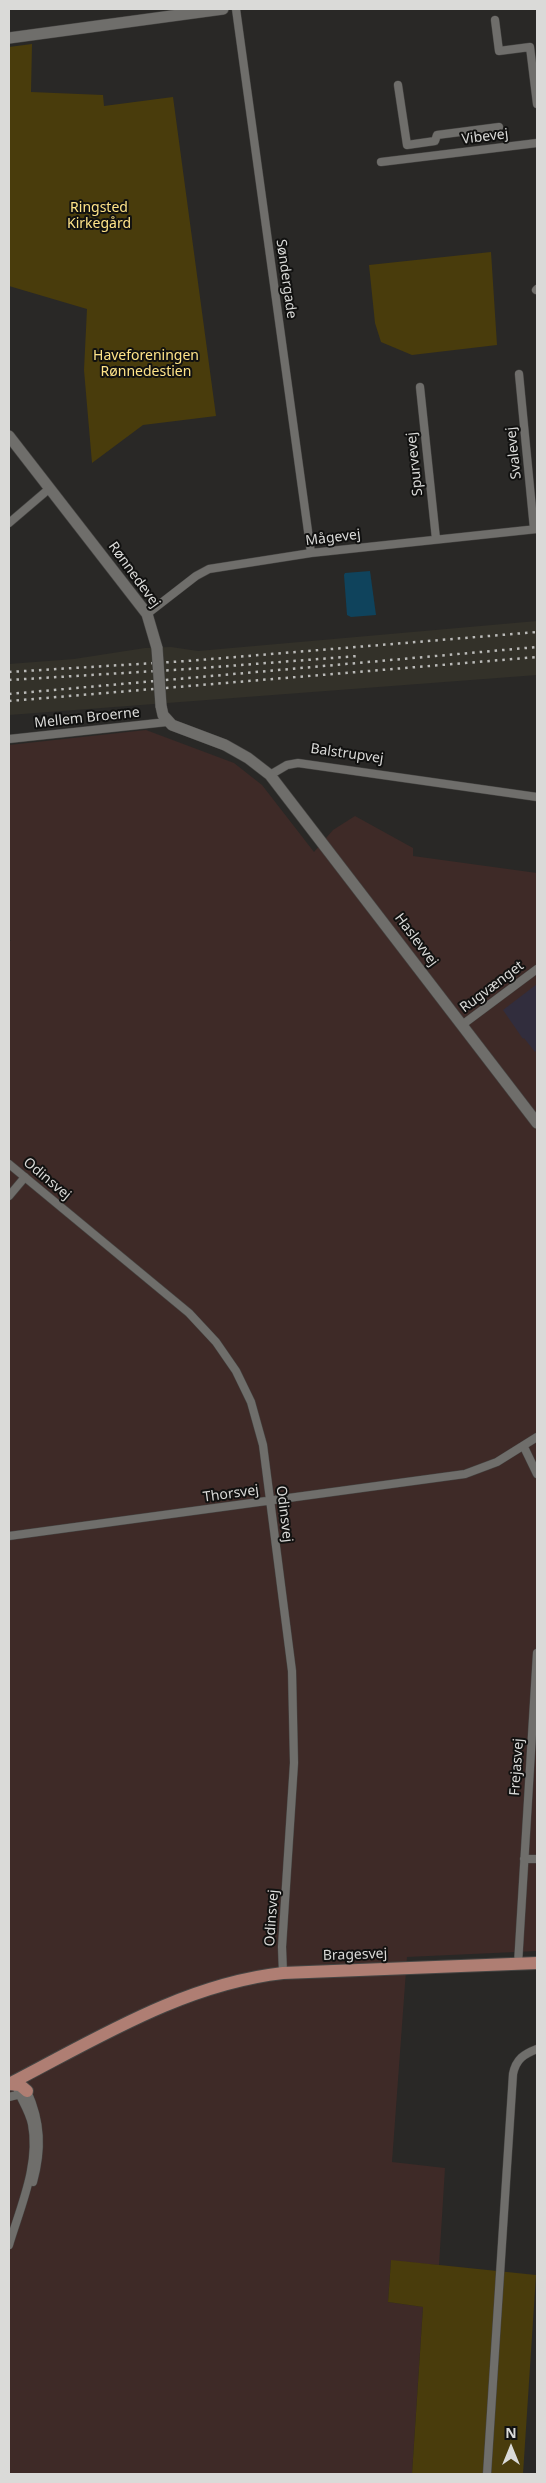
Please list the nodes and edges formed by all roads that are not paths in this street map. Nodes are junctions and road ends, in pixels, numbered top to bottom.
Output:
1 (223, 9) edge
2 (236, 9) edge
3 (495, 20) dead end
4 (9, 38) edge
5 (398, 85) dead end
6 (536, 86) edge
7 (537, 104) edge
8 (499, 127) dead end
9 (435, 141) junction
10 (537, 143) edge
11 (437, 156) junction
12 (381, 162) dead end
13 (518, 374) dead end
14 (420, 388) dead end
15 (9, 436) edge
16 (50, 488) junction
17 (9, 523) edge
18 (535, 529) edge
19 (436, 539) junction
20 (311, 553) junction
21 (147, 614) junction
22 (167, 722) junction
23 (9, 739) edge
24 (270, 775) junction
25 (537, 797) edge
26 (537, 969) edge
27 (462, 1025) junction
28 (537, 1123) edge
29 (9, 1164) edge
30 (25, 1177) junction
31 (9, 1196) edge
32 (537, 1438) edge
33 (524, 1447) junction
34 (537, 1474) edge
35 (270, 1502) junction
36 (9, 1536) edge
37 (537, 1652) edge
38 (536, 1676) edge
39 (524, 1859) junction
40 (537, 1859) edge
41 (537, 1963) edge
42 (518, 1964) junction
43 (283, 1973) junction
44 (178, 2000) junction
45 (537, 2049) edge
46 (16, 2088) edge
47 (9, 2246) edge
48 (487, 2474) edge

1 - 4 street
2 - 20 street, Søndergade
3 - 6 street
5 - 9 street, Vibevej
6 - 7 street
8 - 9 street, Vibevej
9 - 11 street
10 - 11 street, Vibevej
11 - 12 street, Vibevej
13 - 18 street, Svalevej
14 - 19 street, Spurvevej
15 - 16 street, Rønnedevej
16 - 17 street
16 - 21 street, Rønnedevej
18 - 19 street, Mågevej
19 - 20 street, Mågevej
20 - 21 street, Mågevej
21 - 22 street, Rønnedevej, bridge
22 - 23 street, Mellem Broerne
22 - 24 street
24 - 25 street, Balstrupvej
24 - 27 street, Haslevvej
26 - 27 street, Rugvænget
27 - 28 street, Haslevvej
29 - 30 street, Odinsvej
30 - 31 street
30 - 35 street, Odinsvej
32 - 33 street, Thorsvej
33 - 34 street
33 - 35 street, Thorsvej
35 - 36 street, Thorsvej
35 - 43 street, Odinsvej
37 - 38 street, Frejasvej
38 - 39 street, Frejasvej
39 - 40 street
39 - 42 street, Frejasvej
41 - 42 main road, Bragesvej
42 - 43 main road, Bragesvej
43 - 44 main road, Bragesvej
44 - 46 main road, Bragesvej
44 - 46 main road, Bragesvej
45 - 48 street
46 - 47 street

